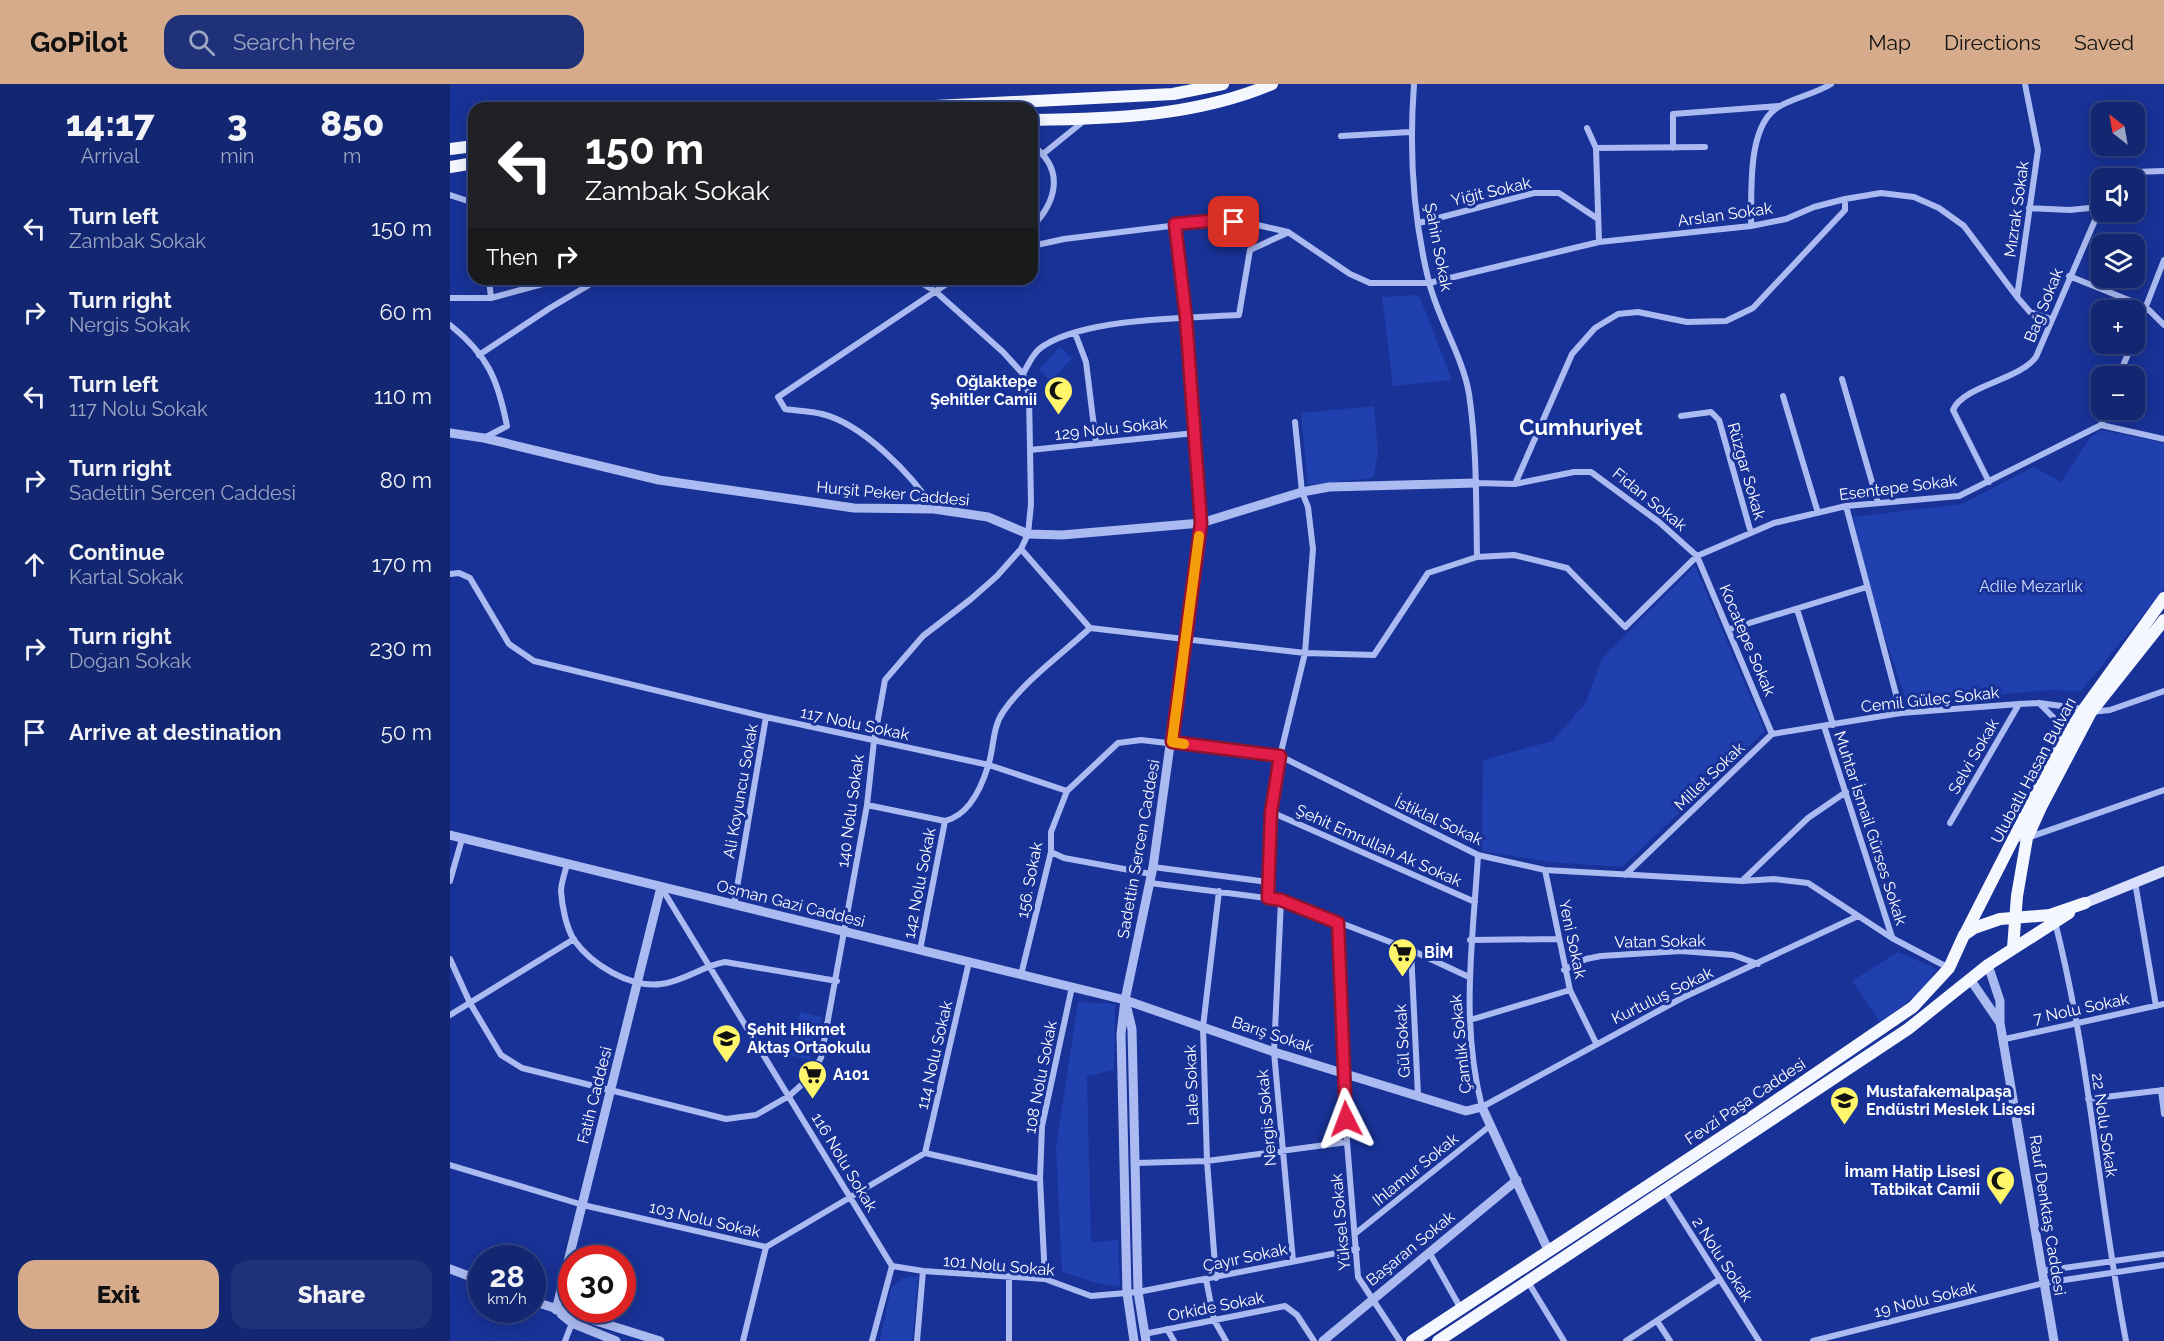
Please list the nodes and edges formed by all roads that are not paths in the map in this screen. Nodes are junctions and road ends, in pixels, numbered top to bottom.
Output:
1 (1223, 84) edge
2 (1272, 84) edge
3 (1414, 84) edge
4 (1831, 84) edge
5 (2025, 84) edge
6 (1038, 103) edge
7 (1779, 106) junction
8 (1089, 117) junction
9 (1038, 120) edge
10 (1587, 128) dead end
11 (1410, 132) junction
12 (1341, 136) dead end
13 (468, 147) edge
14 (1705, 147) dead end
15 (1596, 148) junction
16 (1673, 148) junction
17 (450, 149) edge
18 (1038, 150) edge
19 (1043, 154) junction
20 (468, 165) edge
21 (450, 167) edge
22 (2164, 171) edge
23 (2145, 172) edge
24 (450, 195) edge
25 (1845, 199) junction
26 (468, 201) edge
27 (2091, 207) edge
28 (2028, 208) junction
29 (1598, 219) junction
30 (1038, 221) edge
31 (2093, 222) edge
32 (1419, 223) junction
33 (1175, 224) junction
34 (1751, 226) junction
35 (1287, 232) junction
36 (1599, 242) junction
37 (1038, 245) edge
38 (2164, 260) edge
39 (2069, 276) junction
40 (1429, 283) junction
41 (490, 285) edge
42 (539, 285) edge
43 (589, 285) edge
44 (924, 285) edge
45 (944, 285) edge
46 (935, 291) junction
47 (2017, 297) junction
48 (450, 298) edge
49 (491, 298) junction
50 (2146, 307) junction
51 (1186, 318) junction
52 (2051, 319) junction
53 (450, 325) edge
54 (2164, 325) edge
55 (1075, 333) junction
56 (479, 355) junction
57 (1023, 374) junction
58 (1842, 379) dead end
59 (1783, 396) dead end
60 (1681, 416) dead end
61 (2103, 420) edge
62 (1295, 422) dead end
63 (2101, 425) junction
64 (450, 433) edge
65 (1195, 433) junction
66 (484, 438) junction
67 (2164, 439) edge
68 (1096, 443) junction
69 (1030, 450) junction
70 (1989, 482) junction
71 (1476, 483) junction
72 (1515, 484) junction
73 (1302, 492) junction
74 (1878, 503) junction
75 (1846, 506) junction
76 (934, 509) junction
77 (1818, 513) junction
78 (1201, 523) junction
79 (1751, 533) junction
80 (1028, 534) junction
81 (1021, 549) junction
82 (1697, 556) junction
83 (1477, 557) junction
84 (450, 574) edge
85 (1867, 587) junction
86 (2164, 598) edge
87 (1797, 609) junction
88 (2164, 620) edge
89 (1090, 628) junction
90 (1730, 629) junction
91 (1185, 639) junction
92 (1305, 653) junction
93 (2164, 691) edge
94 (2039, 703) junction
95 (2019, 704) junction
96 (2087, 710) junction
97 (1901, 713) junction
98 (766, 717) junction
99 (1833, 725) junction
100 (1824, 726) junction
101 (1772, 734) junction
102 (874, 741) junction
103 (1172, 742) junction
104 (2061, 746) junction
105 (1280, 756) junction
106 (988, 765) junction
107 (2164, 790) edge
108 (1067, 791) junction
109 (1845, 792) junction
110 (867, 804) junction
111 (1271, 812) junction
112 (945, 821) junction
113 (1950, 823) dead end
114 (450, 835) edge
115 (2021, 838) junction
116 (462, 839) junction
117 (1051, 852) junction
118 (1478, 855) junction
119 (567, 864) junction
120 (1545, 870) junction
121 (2164, 872) edge
122 (1151, 875) junction
123 (1625, 875) junction
124 (450, 881) edge
125 (1742, 881) junction
126 (1268, 882) junction
127 (2135, 882) junction
128 (661, 887) junction
129 (1219, 891) junction
130 (1268, 898) junction
131 (1281, 900) junction
132 (1475, 902) junction
133 (2085, 903) joint
134 (734, 905) junction
135 (1858, 916) junction
136 (2015, 917) junction
137 (2052, 918) junction
138 (1338, 923) junction
139 (845, 932) junction
140 (1964, 935) junction
141 (1892, 938) junction
142 (574, 939) junction
143 (1559, 939) junction
144 (1470, 940) junction
145 (2013, 948) junction
146 (920, 950) junction
147 (1411, 950) junction
148 (450, 959) edge
149 (969, 962) junction
150 (1758, 964) junction
151 (709, 965) junction
152 (1988, 965) junction
153 (1949, 968) junction
154 (1564, 970) junction
155 (1021, 975) junction
156 (1468, 977) junction
157 (1970, 979) junction
158 (837, 981) junction
159 (638, 984) junction
160 (1072, 987) junction
161 (1570, 990) junction
162 (1125, 1000) junction
163 (470, 1003) junction
164 (2164, 1004) edge
165 (2156, 1006) junction
166 (450, 1015) edge
167 (1470, 1020) junction
168 (2077, 1022) junction
169 (2000, 1023) junction
170 (1203, 1027) junction
171 (2004, 1039) junction
172 (1596, 1043) junction
173 (1274, 1052) junction
174 (1344, 1072) junction
175 (611, 1090) junction
176 (2162, 1090) edge
177 (1418, 1095) junction
178 (789, 1096) junction
179 (2088, 1099) junction
180 (1482, 1107) junction
181 (2164, 1114) edge
182 (1491, 1125) junction
183 (1347, 1142) junction
184 (1281, 1151) junction
185 (925, 1153) junction
186 (1207, 1161) junction
187 (1135, 1163) junction
188 (450, 1165) edge
189 (1040, 1179) junction
190 (1517, 1180) junction
191 (1664, 1191) junction
192 (851, 1197) junction
193 (583, 1205) junction
194 (1356, 1233) junction
195 (766, 1247) junction
196 (1357, 1249) junction
197 (1429, 1252) junction
198 (1549, 1252) junction
199 (2164, 1254) edge
200 (1293, 1261) junction
201 (2111, 1261) junction
202 (2164, 1265) edge
203 (892, 1266) junction
204 (450, 1269) edge
205 (2042, 1270) junction
206 (922, 1271) junction
207 (2112, 1272) junction
208 (468, 1276) edge
209 (1009, 1276) junction
210 (1216, 1278) junction
211 (1045, 1279) junction
212 (1206, 1279) junction
213 (1720, 1279) junction
214 (1528, 1282) junction
215 (2044, 1283) junction
216 (1138, 1292) junction
217 (1127, 1293) junction
218 (1372, 1299) junction
219 (546, 1306) edge
220 (1461, 1309) junction
221 (556, 1310) junction
222 (1214, 1320) junction
223 (1657, 1321) junction
224 (572, 1323) joint
225 (1167, 1329) junction
226 (1145, 1337) edge
227 (565, 1341) edge
228 (616, 1341) edge
229 (660, 1341) edge
230 (743, 1341) edge
231 (872, 1341) edge
232 (917, 1341) edge
233 (1009, 1341) edge
234 (1134, 1341) edge
235 (1174, 1341) edge
236 (1226, 1341) edge
237 (1314, 1341) edge
238 (1323, 1341) edge
239 (1400, 1341) edge
240 (1412, 1341) edge
241 (1438, 1341) edge
242 (1564, 1341) edge
243 (1626, 1341) edge
244 (1670, 1341) edge
245 (1759, 1341) edge
246 (1813, 1341) edge
247 (2054, 1341) edge
248 (2126, 1341) edge

1 - 6 main road
2 - 8 main road
3 - 11 street, Şahin Sokak
4 - 7 street
5 - 28 street, Mızrak Sokak
7 - 16 street
7 - 34 street
8 - 9 main road
8 - 19 street
10 - 15 street
11 - 12 street
11 - 32 street, Şahin Sokak
13 - 17 main road
14 - 16 street
15 - 16 street
15 - 29 street
18 - 19 street
19 - 30 street
20 - 21 main road
22 - 23 street
24 - 26 street
25 - 34 street, Arslan Sokak
25 - 47 street, Arslan Sokak
25 - 72 street
27 - 28 street
28 - 47 street, Mızrak Sokak
29 - 32 street, Yiğit Sokak
29 - 36 street
31 - 39 street, Bağ Sokak
32 - 40 street, Şahin Sokak
33 - 35 street
33 - 37 street
33 - 51 street
34 - 36 street, Arslan Sokak
35 - 40 street, Arslan Sokak
35 - 51 street
36 - 40 street, Arslan Sokak
38 - 50 street
39 - 50 street
39 - 52 street, Bağ Sokak
40 - 71 street, Şahin Sokak
41 - 49 street
42 - 49 street
43 - 56 street
44 - 46 street
45 - 46 street
46 - 57 street
46 - 76 street
47 - 52 street
48 - 49 street
50 - 54 street
51 - 55 street
51 - 65 street
52 - 70 street, Bağ Sokak
53 - 56 street
55 - 57 street
55 - 68 street
56 - 66 street
57 - 69 street
58 - 74 street
59 - 77 street
60 - 79 street, Rüzgar Sokak
61 - 63 street
62 - 73 street
63 - 67 street
63 - 70 street, Esentepe Sokak
64 - 66 street, Hurşit Peker Caddesi
65 - 68 street, 129 Nolu Sokak
65 - 78 street
66 - 76 street, Hurşit Peker Caddesi
68 - 69 street, 129 Nolu Sokak
69 - 80 street
70 - 74 street, Esentepe Sokak
71 - 72 street, Fidan Sokak
71 - 73 street, Hurşit Peker Caddesi
71 - 83 street, Şahin Sokak
72 - 82 street, Fidan Sokak
73 - 78 street, Hurşit Peker Caddesi
73 - 92 street
74 - 75 street, Esentepe Sokak
75 - 77 street, Esentepe Sokak
75 - 85 street
76 - 80 street, Hurşit Peker Caddesi
77 - 79 street, Esentepe Sokak
78 - 80 street, Hurşit Peker Caddesi
78 - 91 street, Sadettin Sercen Caddesi
79 - 82 street, Esentepe Sokak
80 - 81 street, 140 Nolu Sokak
81 - 89 street
81 - 102 street, 140 Nolu Sokak
82 - 83 street
82 - 90 street, Kocatepe Sokak
83 - 92 street
84 - 98 street, 117 Nolu Sokak
85 - 87 street
85 - 97 street
86 - 96 main road, Ulubatlı Hasan Bulvarı
87 - 90 street
87 - 99 street
88 - 96 main road, Ulubatlı Hasan Bulvarı
89 - 91 street
89 - 106 street, 142 Nolu Sokak
90 - 101 street, Kocatepe Sokak
91 - 92 street
91 - 103 street, Sadettin Sercen Caddesi
92 - 105 street
93 - 96 street, Cemil Güleç Sokak
94 - 95 street, Cemil Güleç Sokak
94 - 96 street, Cemil Güleç Sokak
94 - 104 street
95 - 97 street, Cemil Güleç Sokak
95 - 113 street, Selvi Sokak
96 - 104 main road, Ulubatlı Hasan Bulvarı
96 - 115 main road, Ulubatlı Hasan Bulvarı
97 - 99 street, Cemil Güleç Sokak
98 - 102 street, 117 Nolu Sokak
98 - 134 street, Ali Koyuncu Sokak
99 - 100 street, Cemil Güleç Sokak
100 - 101 street
100 - 109 street, Muhtar İsmail Gürses Sokak
101 - 123 street, Millet Sokak
102 - 106 street, 117 Nolu Sokak
102 - 110 street, 140 Nolu Sokak
103 - 105 street
103 - 108 street
103 - 122 street, Sadettin Sercen Caddesi
104 - 115 main road, Ulubatlı Hasan Bulvarı
105 - 111 street
105 - 118 street, İstiklal Sokak
106 - 108 street, 117 Nolu Sokak
106 - 112 street, 142 Nolu Sokak
107 - 115 street
108 - 117 street, 156. Sokak
109 - 125 street
109 - 141 street, Muhtar İsmail Gürses Sokak
110 - 112 street
110 - 139 street, 140 Nolu Sokak
111 - 126 street
111 - 132 street, Şehit Emrullah Ak Sokak
112 - 146 street, 142 Nolu Sokak
114 - 116 street, Osman Gazi Caddesi
115 - 136 main road, Ulubatlı Hasan Bulvarı
115 - 140 main road, Ulubatlı Hasan Bulvarı
116 - 119 street, Osman Gazi Caddesi
116 - 124 street
117 - 122 street
117 - 155 street, 156. Sokak
118 - 120 street, İstiklal Sokak
118 - 132 street, Çamlık Sokak
119 - 128 street, Osman Gazi Caddesi
119 - 142 street
120 - 123 street, İstiklal Sokak
120 - 143 street, Yeni Sokak
121 - 127 main road, Fevzi Paşa Caddesi
122 - 126 street
122 - 129 street
122 - 162 street, Sadettin Sercen Caddesi
123 - 125 street, İstiklal Sokak
125 - 135 street, İstiklal Sokak
126 - 130 street
127 - 133 main road, Fevzi Paşa Caddesi
127 - 165 street
128 - 134 street, Osman Gazi Caddesi
128 - 151 street, 116 Nolu Sokak
128 - 159 street, Fatih Caddesi
129 - 130 street
129 - 170 street, Lale Sokak
130 - 131 street
131 - 138 street
131 - 173 street, Nergis Sokak
132 - 144 street, Çamlık Sokak
133 - 137 main road, Fevzi Paşa Caddesi
134 - 139 street, Osman Gazi Caddesi
135 - 141 street, İstiklal Sokak
135 - 150 street, Kurtuluş Sokak
136 - 137 main road, Fevzi Paşa Caddesi
136 - 140 main road, Fevzi Paşa Caddesi
136 - 145 main road, Ulubatlı Hasan Bulvarı
137 - 145 main road, Fevzi Paşa Caddesi
137 - 168 street, 22 Nolu Sokak
138 - 147 street
138 - 174 street, Yüksel Sokak
139 - 146 street, Osman Gazi Caddesi
139 - 158 street, 140 Nolu Sokak
140 - 153 main road, Fevzi Paşa Caddesi
141 - 153 street, İstiklal Sokak
142 - 159 street
142 - 163 street
143 - 144 street
143 - 154 street, Yeni Sokak
144 - 156 street, Çamlık Sokak
145 - 152 main road, Fevzi Paşa Caddesi
146 - 149 street, Osman Gazi Caddesi
147 - 156 street
147 - 177 street, Gül Sokak
148 - 163 street, 140 Nolu Sokak
149 - 155 street, Osman Gazi Caddesi
149 - 185 street, 114 Nolu Sokak
150 - 154 street, Vatan Sokak
150 - 172 street, Kurtuluş Sokak
151 - 158 street
151 - 159 street
151 - 178 street, 116 Nolu Sokak
152 - 157 main road, Fevzi Paşa Caddesi
152 - 169 street
153 - 157 main road
153 - 198 main road, Fevzi Paşa Caddesi
154 - 161 street, Yeni Sokak
155 - 160 street, Osman Gazi Caddesi
156 - 167 street, Çamlık Sokak
157 - 169 street
157 - 191 main road, Fevzi Paşa Caddesi
158 - 178 street, 140 Nolu Sokak
159 - 175 street, Fatih Caddesi
160 - 162 street, Osman Gazi Caddesi
160 - 189 street, 108 Nolu Sokak
161 - 167 street
161 - 172 street, Yeni Sokak
162 - 170 street, Barış Sokak
162 - 187 street, Sadettin Sercen Caddesi
162 - 217 street, Sadettin Sercen Caddesi
163 - 166 street
163 - 175 street, 140 Nolu Sokak
164 - 165 street, 7 Nolu Sokak
165 - 168 street, 7 Nolu Sokak
167 - 180 street, Çamlık Sokak
168 - 171 street, 7 Nolu Sokak
168 - 179 street, 22 Nolu Sokak
169 - 171 street, Rauf Denktaş Caddesi
170 - 173 street, Barış Sokak
170 - 186 street, Lale Sokak
171 - 205 street, Rauf Denktaş Caddesi
172 - 180 street, Kurtuluş Sokak
173 - 174 street, Barış Sokak
173 - 184 street, Nergis Sokak
174 - 177 street, Barış Sokak
174 - 183 street, Yüksel Sokak
175 - 178 street, 140 Nolu Sokak
175 - 193 street, Fatih Caddesi
176 - 179 street
176 - 181 street
177 - 180 street, Barış Sokak
178 - 192 street, 116 Nolu Sokak
179 - 201 street, 22 Nolu Sokak
180 - 182 street, Çamlık Sokak
182 - 190 street, Çamlık Sokak
182 - 194 street, Ihlamur Sokak
183 - 184 street
183 - 194 street, Yüksel Sokak
184 - 186 street
184 - 200 street, Nergis Sokak
185 - 189 street
185 - 192 street, 103 Nolu Sokak
186 - 187 street
186 - 210 street, Lale Sokak
187 - 216 street, Sadettin Sercen Caddesi
188 - 193 street, 103 Nolu Sokak
189 - 211 street, 108 Nolu Sokak
190 - 197 street, Başaran Sokak
190 - 198 street, Çamlık Sokak
191 - 213 street, 2 Nolu Sokak
191 - 214 main road, Fevzi Paşa Caddesi
192 - 195 street, 103 Nolu Sokak
192 - 203 street, 116 Nolu Sokak
193 - 195 street, 103 Nolu Sokak
193 - 221 street, Fatih Caddesi
194 - 196 street, Yüksel Sokak
195 - 230 street
196 - 200 street, Çayır Sokak
196 - 218 street, Yüksel Sokak
197 - 218 street, Başaran Sokak
197 - 220 street
198 - 220 main road, Fevzi Paşa Caddesi
199 - 201 street
200 - 210 street, Çayır Sokak
201 - 205 street
201 - 207 street, 22 Nolu Sokak
202 - 207 street, 19 Nolu Sokak
203 - 206 street, 101 Nolu Sokak
203 - 231 street
204 - 208 street
205 - 215 street, Rauf Denktaş Caddesi
206 - 209 street, 101 Nolu Sokak
206 - 232 street
207 - 215 street, 19 Nolu Sokak
207 - 248 street, 22 Nolu Sokak
209 - 211 street, 101 Nolu Sokak
209 - 233 street
210 - 212 street, Çayır Sokak
211 - 217 street, 101 Nolu Sokak
212 - 216 street, Çayır Sokak
212 - 222 street
213 - 223 street
213 - 245 street, 2 Nolu Sokak
214 - 241 main road, Fevzi Paşa Caddesi
214 - 242 street
215 - 246 street, 19 Nolu Sokak
215 - 247 street, Rauf Denktaş Caddesi
216 - 217 street, 101 Nolu Sokak
216 - 226 street, Sadettin Sercen Caddesi
217 - 234 street, Sadettin Sercen Caddesi
218 - 238 street, Başaran Sokak
218 - 239 street, Yüksel Sokak
219 - 221 street
220 - 240 main road, Fevzi Paşa Caddesi
221 - 229 street
222 - 225 street, Orkide Sokak
222 - 236 street
222 - 237 street, Orkide Sokak
223 - 243 street
223 - 244 street
224 - 227 street
224 - 228 street
225 - 226 street, Orkide Sokak
225 - 235 street

